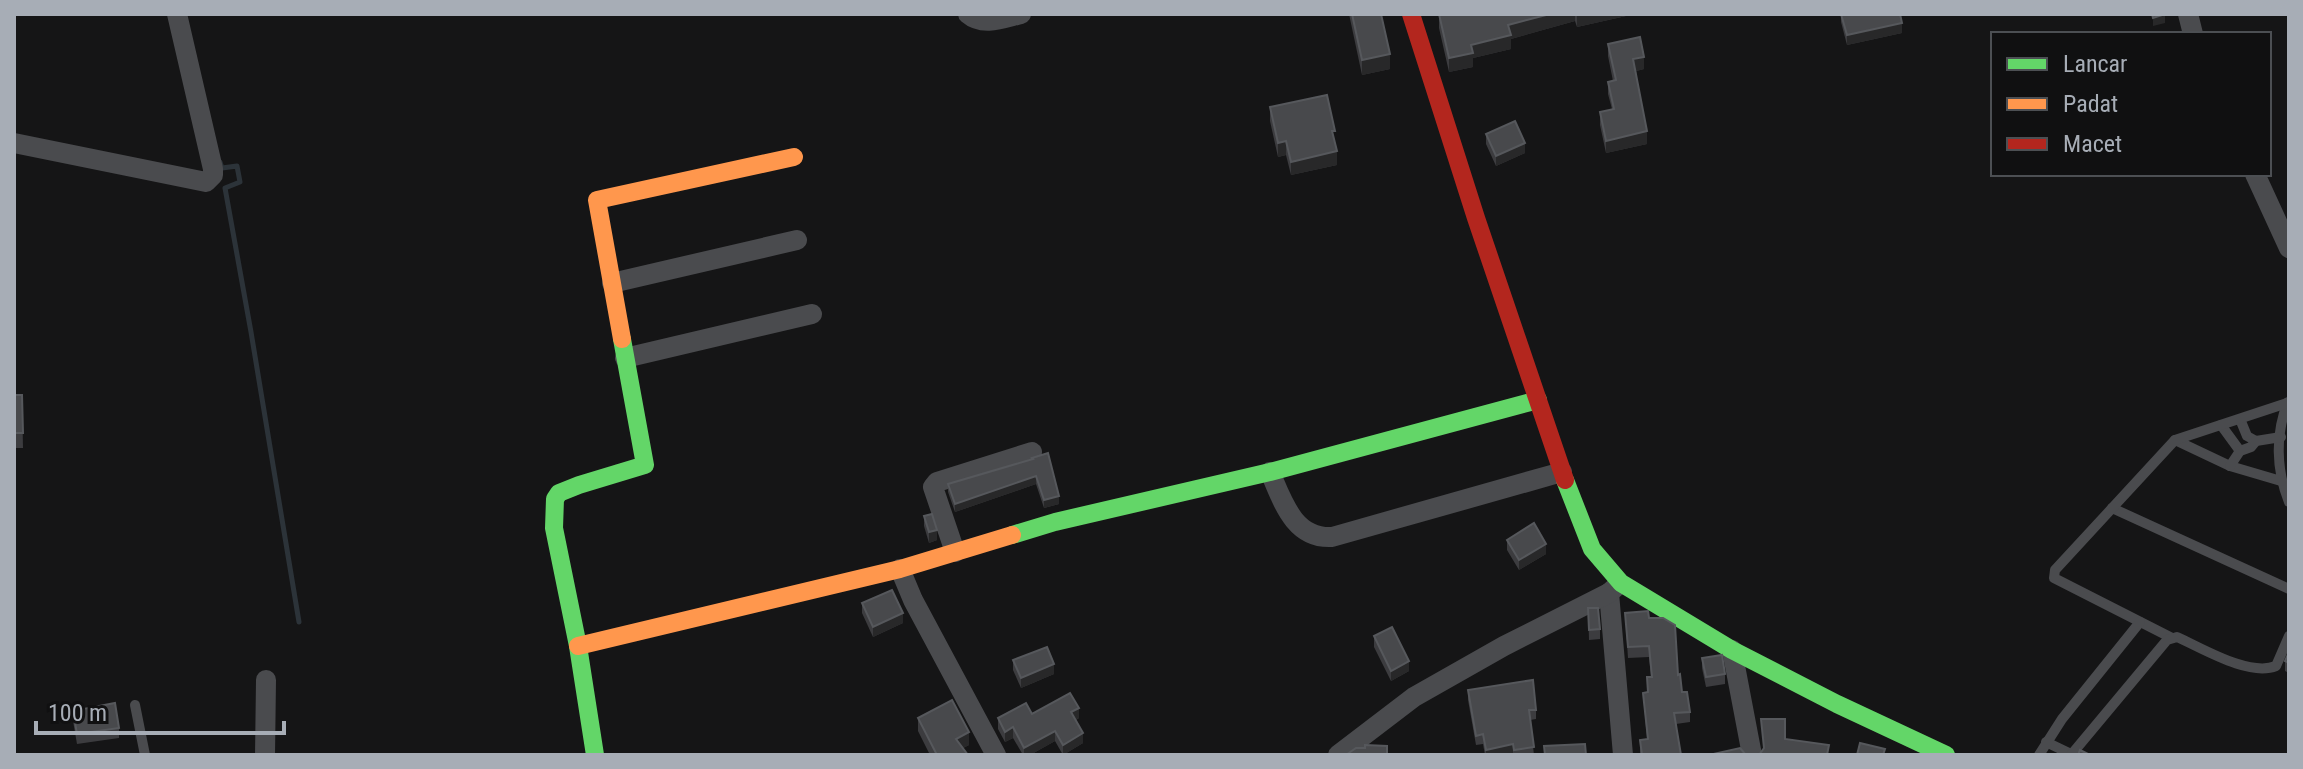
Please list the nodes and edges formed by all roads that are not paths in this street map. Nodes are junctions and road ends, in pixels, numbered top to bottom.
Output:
1 (177, 14) edge
2 (968, 14) edge
3 (1021, 14) edge
4 (1411, 14) edge
5 (14, 143) edge
6 (794, 157) dead end
7 (2256, 176) edge
8 (797, 240) dead end
9 (2289, 248) edge
10 (612, 283) junction
11 (812, 314) dead end
12 (625, 358) junction
13 (1538, 400) junction
14 (2288, 402) edge
15 (2240, 419) junction
16 (2221, 425) junction
17 (2281, 437) junction
18 (2175, 440) junction
19 (2256, 441) junction
20 (2240, 451) junction
21 (1032, 452) dead end
22 (2230, 466) junction
23 (1270, 472) junction
24 (1562, 472) junction
25 (2281, 481) junction
26 (2289, 502) edge
27 (2112, 508) junction
28 (955, 552) junction
29 (900, 569) junction
30 (1615, 588) junction
31 (2289, 589) edge
32 (2140, 622) junction
33 (2289, 636) edge
34 (2172, 638) junction
35 (578, 646) junction
36 (1732, 650) junction
37 (266, 680) dead end
38 (135, 705) dead end
39 (2046, 742) junction
40 (2071, 754) edge
41 (145, 755) edge
42 (265, 755) edge
43 (595, 755) edge
44 (996, 755) edge
45 (1338, 755) edge
46 (1623, 755) edge
47 (1752, 755) edge
48 (1946, 755) edge
49 (2039, 755) edge

1 - 5 street
2 - 3 street
4 - 13 street
6 - 10 street
7 - 9 street
8 - 10 street
10 - 12 street
11 - 12 street
12 - 35 street
13 - 23 street
13 - 24 street
14 - 15 lane
14 - 17 lane
15 - 16 lane
15 - 19 lane
16 - 18 lane
16 - 20 lane
17 - 19 lane
17 - 25 lane
18 - 22 lane
18 - 27 lane
19 - 20 lane
20 - 22 lane
21 - 28 street
22 - 25 lane
23 - 24 street
23 - 28 street
24 - 30 street
25 - 26 lane
27 - 31 lane
27 - 32 lane
28 - 29 street
29 - 35 street
29 - 44 street
30 - 36 street
30 - 45 street
30 - 46 street
32 - 34 lane
32 - 39 lane
33 - 34 lane
34 - 40 lane
35 - 43 street
36 - 47 street
36 - 48 street
37 - 42 street
38 - 41 lane
39 - 40 lane
39 - 49 lane

